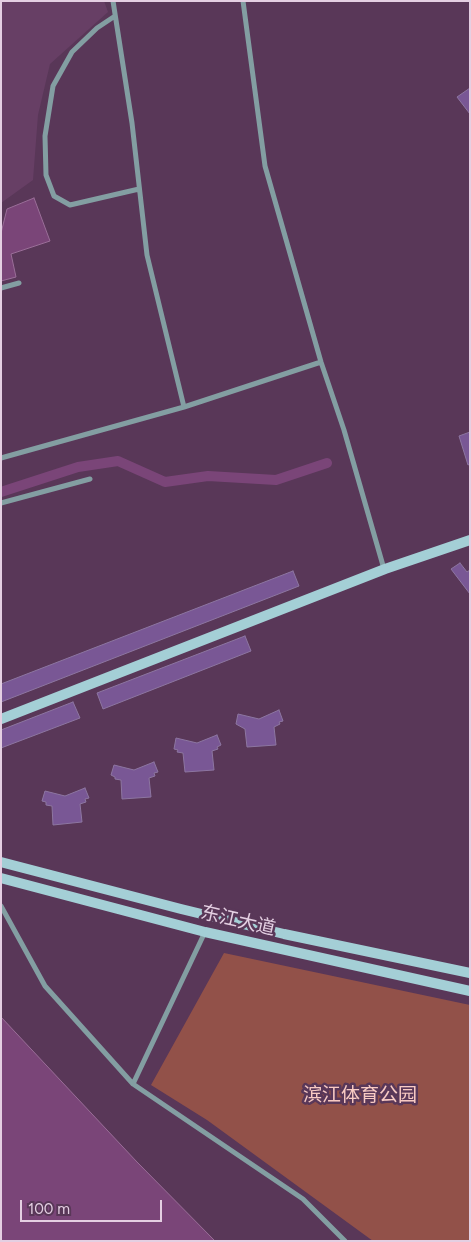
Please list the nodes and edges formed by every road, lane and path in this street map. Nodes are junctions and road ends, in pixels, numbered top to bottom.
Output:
1 (113, 1) edge
2 (243, 1) edge
3 (115, 16) junction
4 (140, 190) junction
5 (19, 283) dead end
6 (1, 288) edge
7 (321, 362) junction
8 (184, 406) junction
9 (1, 458) edge
10 (90, 479) dead end
11 (1, 503) edge
12 (470, 540) edge
13 (385, 569) junction
14 (1, 719) edge
15 (1, 862) edge
16 (1, 878) edge
17 (1, 906) edge
18 (205, 932) junction
19 (470, 973) edge
20 (470, 991) edge
21 (134, 1084) junction
22 (345, 1241) edge

1 - 3 street
2 - 7 street
3 - 4 street
3 - 4 street
4 - 8 street
5 - 6 street
7 - 8 street
7 - 13 street
8 - 9 street
10 - 11 street
12 - 13 main road
13 - 14 main road
15 - 19 main road, 东江大道
16 - 18 main road, 东江大道
17 - 21 street
18 - 20 main road, 东江大道
18 - 21 street
21 - 22 street

